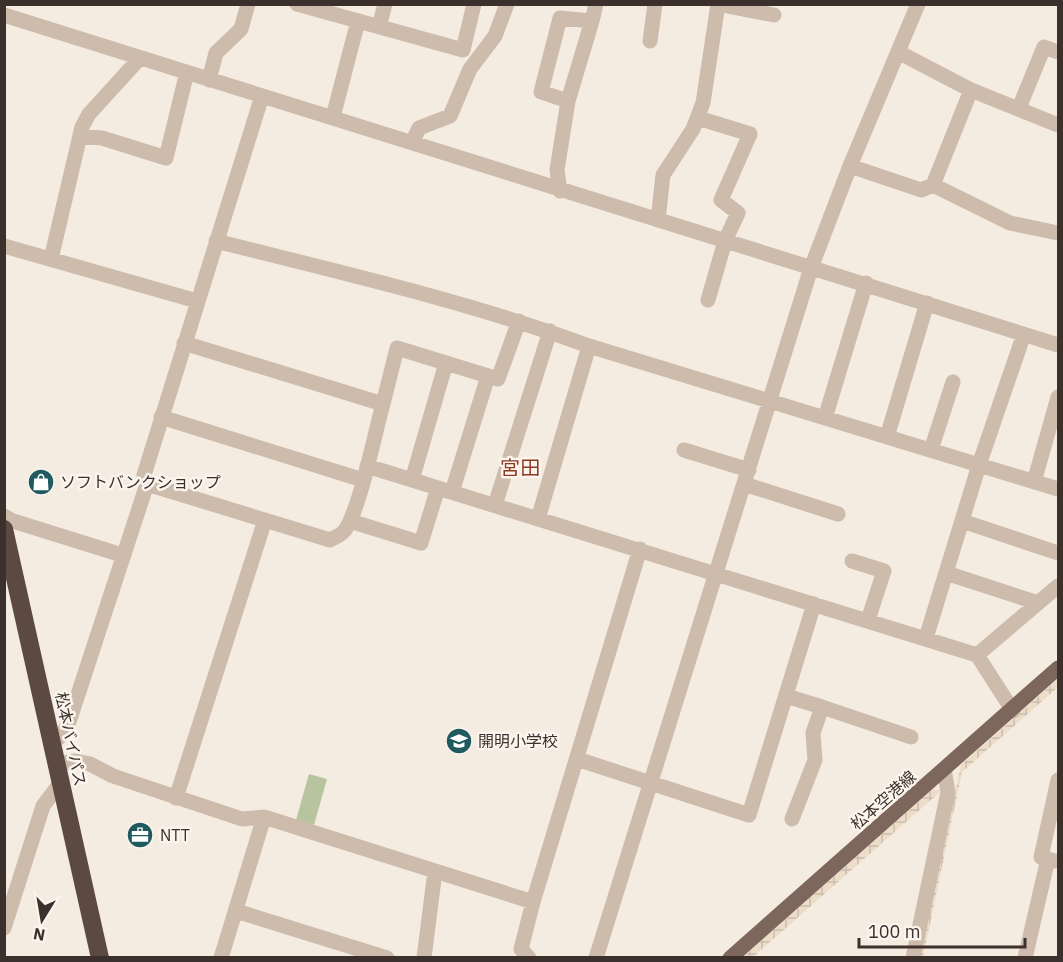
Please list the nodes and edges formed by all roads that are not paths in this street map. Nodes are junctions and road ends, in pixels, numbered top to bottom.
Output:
1 (248, 4) edge
2 (297, 4) edge
3 (384, 4) edge
4 (474, 4) edge
5 (507, 4) edge
6 (596, 4) edge
7 (655, 4) edge
8 (718, 4) edge
9 (918, 4) edge
10 (323, 8) edge
11 (4, 15) edge
12 (774, 15) dead end
13 (358, 21) junction
14 (592, 21) junction
15 (379, 27) junction
16 (650, 41) dead end
17 (898, 52) junction
18 (1059, 52) edge
19 (140, 58) junction
20 (187, 72) junction
21 (209, 80) junction
22 (971, 90) junction
23 (262, 96) junction
24 (568, 101) junction
25 (1019, 108) junction
26 (333, 117) junction
27 (698, 118) junction
28 (1059, 124) edge
29 (80, 136) junction
30 (412, 143) junction
31 (850, 166) junction
32 (933, 185) junction
33 (560, 191) junction
34 (658, 220) junction
35 (1059, 233) edge
36 (216, 241) junction
37 (725, 241) junction
38 (4, 246) edge
39 (51, 259) junction
40 (811, 268) junction
41 (866, 283) junction
42 (708, 300) dead end
43 (197, 301) junction
44 (927, 303) junction
45 (519, 321) junction
46 (550, 331) junction
47 (1024, 334) junction
48 (183, 343) junction
49 (1059, 345) edge
50 (589, 346) junction
51 (446, 363) junction
52 (488, 376) junction
53 (953, 382) dead end
54 (1059, 397) edge
55 (769, 402) junction
56 (383, 404) junction
57 (161, 417) junction
58 (825, 418) junction
59 (887, 437) junction
60 (684, 450) dead end
61 (931, 450) junction
62 (979, 465) junction
63 (365, 473) junction
64 (746, 477) junction
65 (412, 480) junction
66 (1034, 482) junction
67 (147, 484) junction
68 (1059, 489) edge
69 (445, 490) junction
70 (495, 505) junction
71 (838, 514) dead end
72 (4, 516) edge
73 (538, 519) junction
74 (265, 520) junction
75 (350, 521) junction
76 (962, 521) junction
77 (4, 529) edge
78 (640, 549) junction
79 (1059, 553) edge
80 (122, 555) junction
81 (852, 561) dead end
82 (715, 572) junction
83 (946, 573) junction
84 (1059, 586) edge
85 (1038, 603) junction
86 (814, 604) junction
87 (868, 620) junction
88 (927, 638) junction
89 (977, 655) junction
90 (1059, 668) edge
91 (786, 696) junction
92 (822, 707) junction
93 (1012, 711) junction
94 (911, 737) dead end
95 (53, 742) junction
96 (577, 759) junction
97 (944, 769) junction
98 (59, 773) junction
99 (1059, 780) edge
100 (652, 784) junction
101 (176, 798) junction
102 (264, 817) junction
103 (792, 819) dead end
104 (1053, 860) edge
105 (435, 871) junction
106 (533, 902) junction
107 (236, 911) junction
108 (4, 928) edge
109 (100, 957) edge
110 (221, 957) edge
111 (387, 957) edge
112 (423, 957) edge
113 (529, 957) edge
114 (596, 957) edge
115 (730, 957) edge
116 (913, 957) edge
117 (1025, 957) edge

1 - 21 street
2 - 10 street
3 - 15 street
4 - 15 street
5 - 30 street
6 - 14 street
7 - 16 street
8 - 12 street
8 - 27 street
9 - 17 street
10 - 13 street
11 - 19 street
13 - 15 street
13 - 26 street
14 - 24 street
14 - 24 street
17 - 22 street
17 - 31 street
18 - 25 street
19 - 20 street
19 - 29 street
20 - 21 street
20 - 29 street
21 - 23 street
22 - 25 street
22 - 32 street
23 - 26 street
23 - 36 street
24 - 33 street
25 - 28 street
26 - 30 street
27 - 34 street
27 - 37 street
29 - 39 street
30 - 33 street
31 - 32 street
31 - 40 street
32 - 35 street
33 - 34 street
34 - 37 street
36 - 43 street
36 - 45 street
37 - 40 street
37 - 42 street
38 - 39 street
39 - 43 street
40 - 41 street
40 - 55 street
41 - 44 street
41 - 58 street
43 - 48 street
44 - 47 street
44 - 59 street
45 - 46 street
45 - 52 street
46 - 50 street
46 - 70 street
47 - 49 street
47 - 62 street
48 - 56 street
48 - 57 street
50 - 55 street
50 - 73 street
51 - 52 street
51 - 56 street
51 - 65 street
52 - 69 street
53 - 61 street
54 - 66 street
55 - 58 street
55 - 64 street
56 - 63 street
57 - 63 street
57 - 67 street
58 - 59 street
59 - 61 street
60 - 64 street
61 - 62 street
62 - 66 street
62 - 76 street
63 - 65 street
63 - 75 street
64 - 71 street
64 - 82 street
65 - 69 street
66 - 68 street
67 - 74 street
67 - 80 street
69 - 70 street
69 - 75 street
70 - 73 street
72 - 80 street
73 - 78 street
74 - 75 street
74 - 101 street
76 - 79 street
76 - 83 street
77 - 95 highway, 松本バイパス
78 - 82 street
78 - 96 street
80 - 95 street
81 - 87 street
82 - 86 street
82 - 100 street
83 - 85 street
83 - 88 street
84 - 85 street
85 - 89 street
86 - 87 street
86 - 91 street
87 - 88 street
88 - 89 street
89 - 93 street
90 - 93 main road, 松本空港線
91 - 92 street
91 - 100 street
92 - 94 street
92 - 103 street
93 - 97 main road, 松本空港線
95 - 98 highway, 松本バイパス
96 - 100 street
96 - 106 street
97 - 115 main road, 松本空港線
97 - 116 street
98 - 101 street
98 - 108 street
98 - 109 highway, 松本バイパス
99 - 104 street
100 - 114 street
101 - 102 street
102 - 105 street
102 - 107 street
104 - 117 street
105 - 106 street
105 - 112 street
106 - 113 street
107 - 110 street
107 - 111 street

